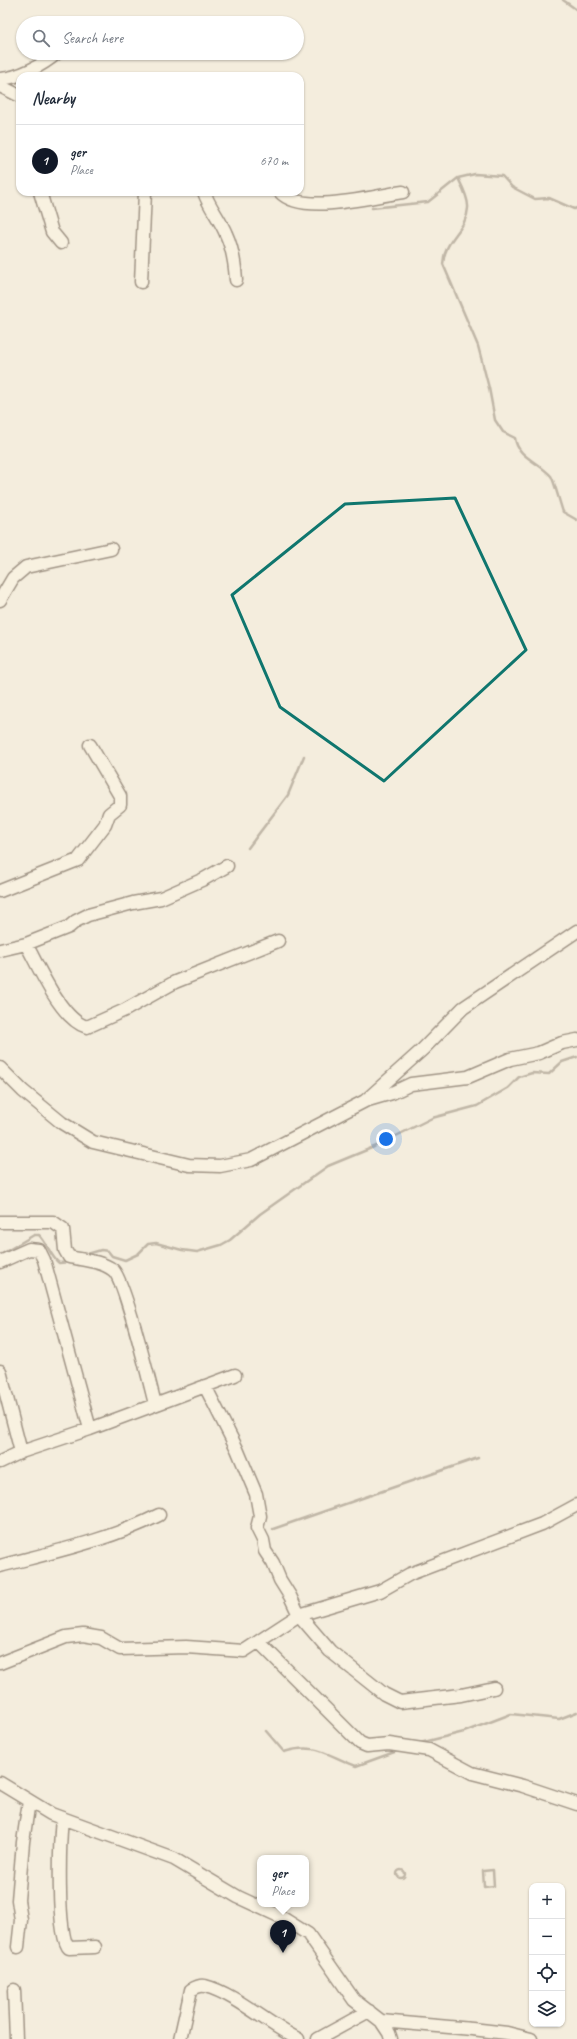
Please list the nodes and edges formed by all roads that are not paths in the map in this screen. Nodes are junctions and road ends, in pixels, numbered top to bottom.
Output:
1 (46, 60) edge
2 (23, 72) edge
3 (16, 75) edge
4 (0, 79) edge
5 (0, 86) edge
6 (16, 94) edge
7 (403, 192) dead end
8 (41, 196) edge
9 (145, 196) edge
10 (206, 196) edge
11 (283, 196) edge
12 (61, 243) dead end
13 (236, 280) dead end
14 (141, 282) dead end
15 (111, 549) dead end
16 (0, 600) edge
17 (90, 745) dead end
18 (227, 866) dead end
19 (0, 891) edge
20 (577, 931) edge
21 (278, 941) dead end
22 (26, 944) junction
23 (0, 950) edge
24 (577, 1040) edge
25 (0, 1068) edge
26 (365, 1101) junction
27 (0, 1222) edge
28 (0, 1262) edge
29 (0, 1372) edge
30 (235, 1375) dead end
31 (205, 1386) junction
32 (155, 1404) junction
33 (90, 1430) junction
34 (21, 1452) junction
35 (0, 1462) edge
36 (577, 1505) edge
37 (159, 1515) dead end
38 (0, 1566) edge
39 (299, 1615) junction
40 (259, 1642) junction
41 (0, 1663) edge
42 (494, 1688) dead end
43 (0, 1783) edge
44 (29, 1801) junction
45 (577, 1804) edge
46 (62, 1818) junction
47 (257, 1906) edge
48 (258, 1907) edge
49 (18, 1947) dead end
50 (95, 1947) dead end
51 (14, 1990) dead end
52 (369, 2011) junction
53 (381, 2021) junction
54 (16, 2039) edge
55 (180, 2039) edge
56 (298, 2039) edge
57 (318, 2039) edge
58 (390, 2039) edge
59 (531, 2039) edge

1 - 2 street
3 - 4 street
5 - 6 street
7 - 11 street
8 - 12 street
9 - 14 street
10 - 13 street
15 - 16 street
17 - 19 street
18 - 22 street
20 - 26 street
21 - 22 street
22 - 23 street
24 - 26 street
25 - 26 street
27 - 32 street
28 - 33 street
29 - 34 street
30 - 31 street
31 - 32 street
31 - 39 street
32 - 33 street
33 - 34 street
34 - 35 street
36 - 39 street
37 - 38 street
39 - 40 street
39 - 42 street
40 - 41 street
40 - 45 street
43 - 44 street
44 - 46 street
44 - 49 street
46 - 47 street
46 - 50 street
48 - 52 street
51 - 54 street
52 - 53 street
52 - 57 street
53 - 58 street
53 - 59 street
55 - 56 street

